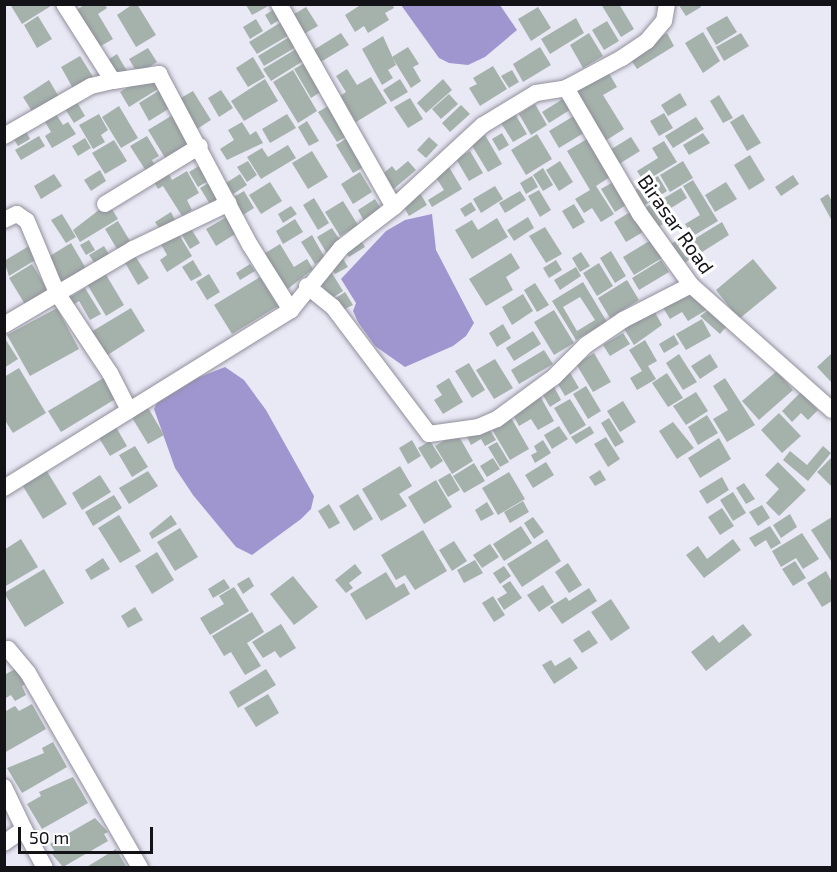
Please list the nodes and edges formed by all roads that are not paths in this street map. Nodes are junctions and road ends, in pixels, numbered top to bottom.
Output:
1 (64, 4) edge
2 (279, 4) edge
3 (667, 4) edge
4 (113, 81) junction
5 (566, 88) junction
6 (4, 136) edge
7 (200, 146) junction
8 (229, 203) junction
9 (105, 204) dead end
10 (394, 207) junction
11 (4, 220) edge
12 (691, 285) junction
13 (307, 286) junction
14 (57, 293) junction
15 (291, 310) junction
16 (4, 325) edge
17 (129, 410) junction
18 (832, 410) edge
19 (4, 488) edge
20 (4, 651) edge
21 (4, 787) edge
22 (24, 829) junction
23 (4, 843) edge
24 (45, 867) edge
25 (140, 867) edge

1 - 4 street
2 - 10 street
3 - 5 street
4 - 6 street
4 - 7 street
5 - 10 street
5 - 12 street, Birasar Road
7 - 8 street
7 - 9 street
8 - 14 street
8 - 15 street
10 - 13 street
11 - 14 street
12 - 13 street
12 - 18 street, Birasar Road
13 - 15 street
14 - 16 street
14 - 17 street
15 - 17 street
17 - 19 street
20 - 25 street
21 - 22 street
22 - 23 street
22 - 24 street

